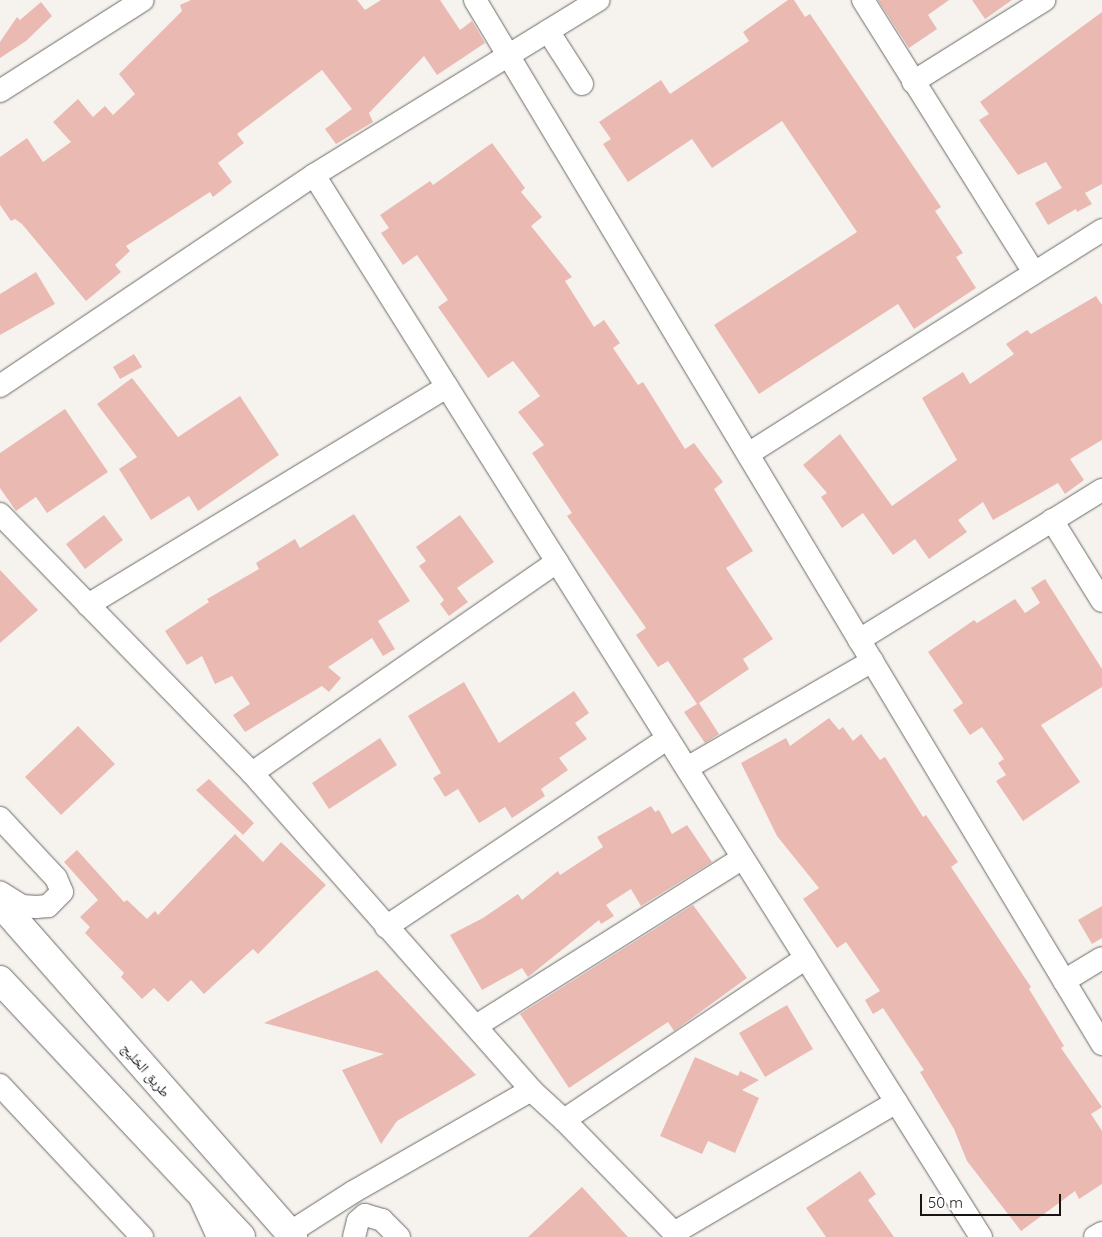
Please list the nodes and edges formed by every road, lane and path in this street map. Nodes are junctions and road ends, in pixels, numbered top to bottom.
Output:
1 (143, 0) edge
2 (475, 0) edge
3 (598, 0) edge
4 (863, 0) edge
5 (1044, 0) edge
6 (548, 31) junction
7 (508, 55) junction
8 (913, 82) junction
9 (582, 84) dead end
10 (0, 91) edge
11 (314, 175) junction
12 (1102, 230) edge
13 (1034, 273) junction
14 (0, 386) edge
15 (447, 387) junction
16 (748, 454) junction
17 (1102, 490) edge
18 (0, 514) edge
19 (1052, 520) junction
20 (557, 562) junction
21 (1102, 600) edge
22 (88, 605) junction
23 (859, 640) junction
24 (872, 660) junction
25 (668, 738) junction
26 (687, 768) junction
27 (252, 773) junction
28 (0, 818) edge
29 (743, 858) junction
30 (0, 892) edge
31 (0, 904) edge
32 (386, 927) junction
33 (806, 958) junction
34 (1102, 958) edge
35 (0, 980) edge
36 (1064, 981) junction
37 (0, 993) edge
38 (26, 1008) junction
39 (476, 1026) junction
40 (1102, 1044) edge
41 (0, 1085) edge
42 (531, 1090) junction
43 (896, 1102) junction
44 (564, 1120) junction
45 (195, 1188) junction
46 (353, 1192) junction
47 (374, 1215) junction
48 (1102, 1233) edge
49 (291, 1235) edge
50 (676, 1235) edge
51 (142, 1237) edge
52 (218, 1237) edge
53 (242, 1237) edge
54 (354, 1237) edge
55 (399, 1237) edge
56 (981, 1237) edge
57 (1096, 1237) edge

1 - 10 street
2 - 7 street
3 - 6 street
4 - 8 street
5 - 8 street
6 - 7 street
6 - 9 street
7 - 11 street
7 - 16 street
8 - 13 street
11 - 14 street
11 - 15 street
12 - 13 street
13 - 16 street
15 - 20 street
15 - 22 street
16 - 23 street
17 - 19 street
18 - 22 street
19 - 21 street
19 - 23 street
20 - 25 street
20 - 27 street
22 - 27 street
23 - 24 street
24 - 26 street
24 - 36 street
25 - 26 street
25 - 32 street
26 - 29 street
27 - 32 street
28 - 30 street
29 - 33 street
29 - 39 street
31 - 49 main road, طريق الخليج
32 - 39 street
33 - 43 street
33 - 44 street
34 - 36 street
35 - 38 main road
36 - 40 street
37 - 38 street
38 - 45 main road
39 - 42 street
41 - 51 street
42 - 44 street
42 - 46 street
43 - 50 street
43 - 56 street
44 - 50 street
45 - 52 street
45 - 53 main road
46 - 47 street
46 - 49 street
47 - 54 street
47 - 55 street
48 - 57 street

